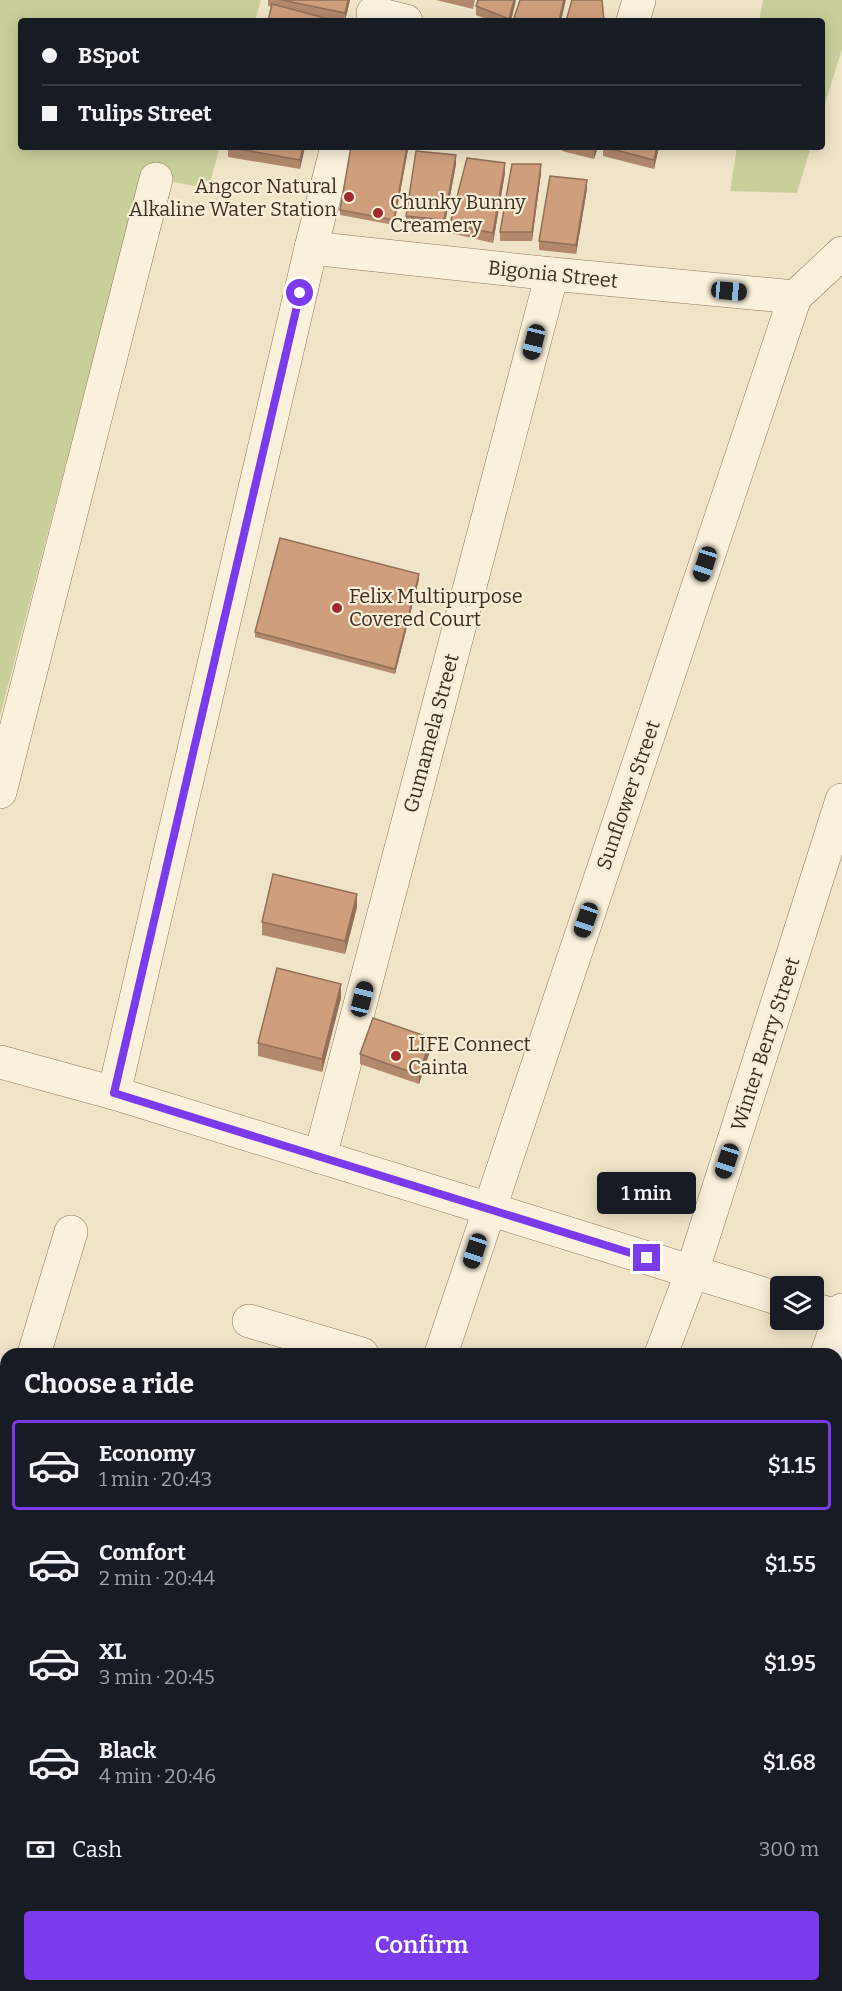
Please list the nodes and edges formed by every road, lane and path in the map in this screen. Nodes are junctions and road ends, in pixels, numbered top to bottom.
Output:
1 (639, 0) edge
2 (374, 11) edge
3 (396, 18) edge
4 (634, 18) edge
5 (337, 150) edge
6 (156, 178) dead end
7 (311, 248) junction
8 (842, 253) edge
9 (552, 274) junction
10 (795, 297) junction
11 (0, 792) edge
12 (842, 800) edge
13 (0, 1062) edge
14 (114, 1093) junction
15 (320, 1157) junction
16 (489, 1209) junction
17 (72, 1232) dead end
18 (692, 1272) junction
19 (770, 1296) edge
20 (832, 1312) edge
21 (249, 1321) dead end
22 (36, 1348) edge
23 (341, 1348) edge
24 (443, 1348) edge
25 (663, 1348) edge
26 (828, 1348) edge

1 - 4 street
2 - 3 street
5 - 7 street
6 - 11 street
7 - 9 street, Bigonia Street
7 - 14 street
8 - 10 street, Sunflower Street
9 - 10 street, Bigonia Street
9 - 15 street, Gumamela Street
10 - 16 street, Sunflower Street
12 - 18 street, Winter Berry Street
13 - 14 street
14 - 15 street
15 - 16 street
16 - 18 street
16 - 24 street, Sunflower Street
17 - 22 street
18 - 19 street
18 - 25 street, Winter Berry Street
20 - 26 street
21 - 23 street

